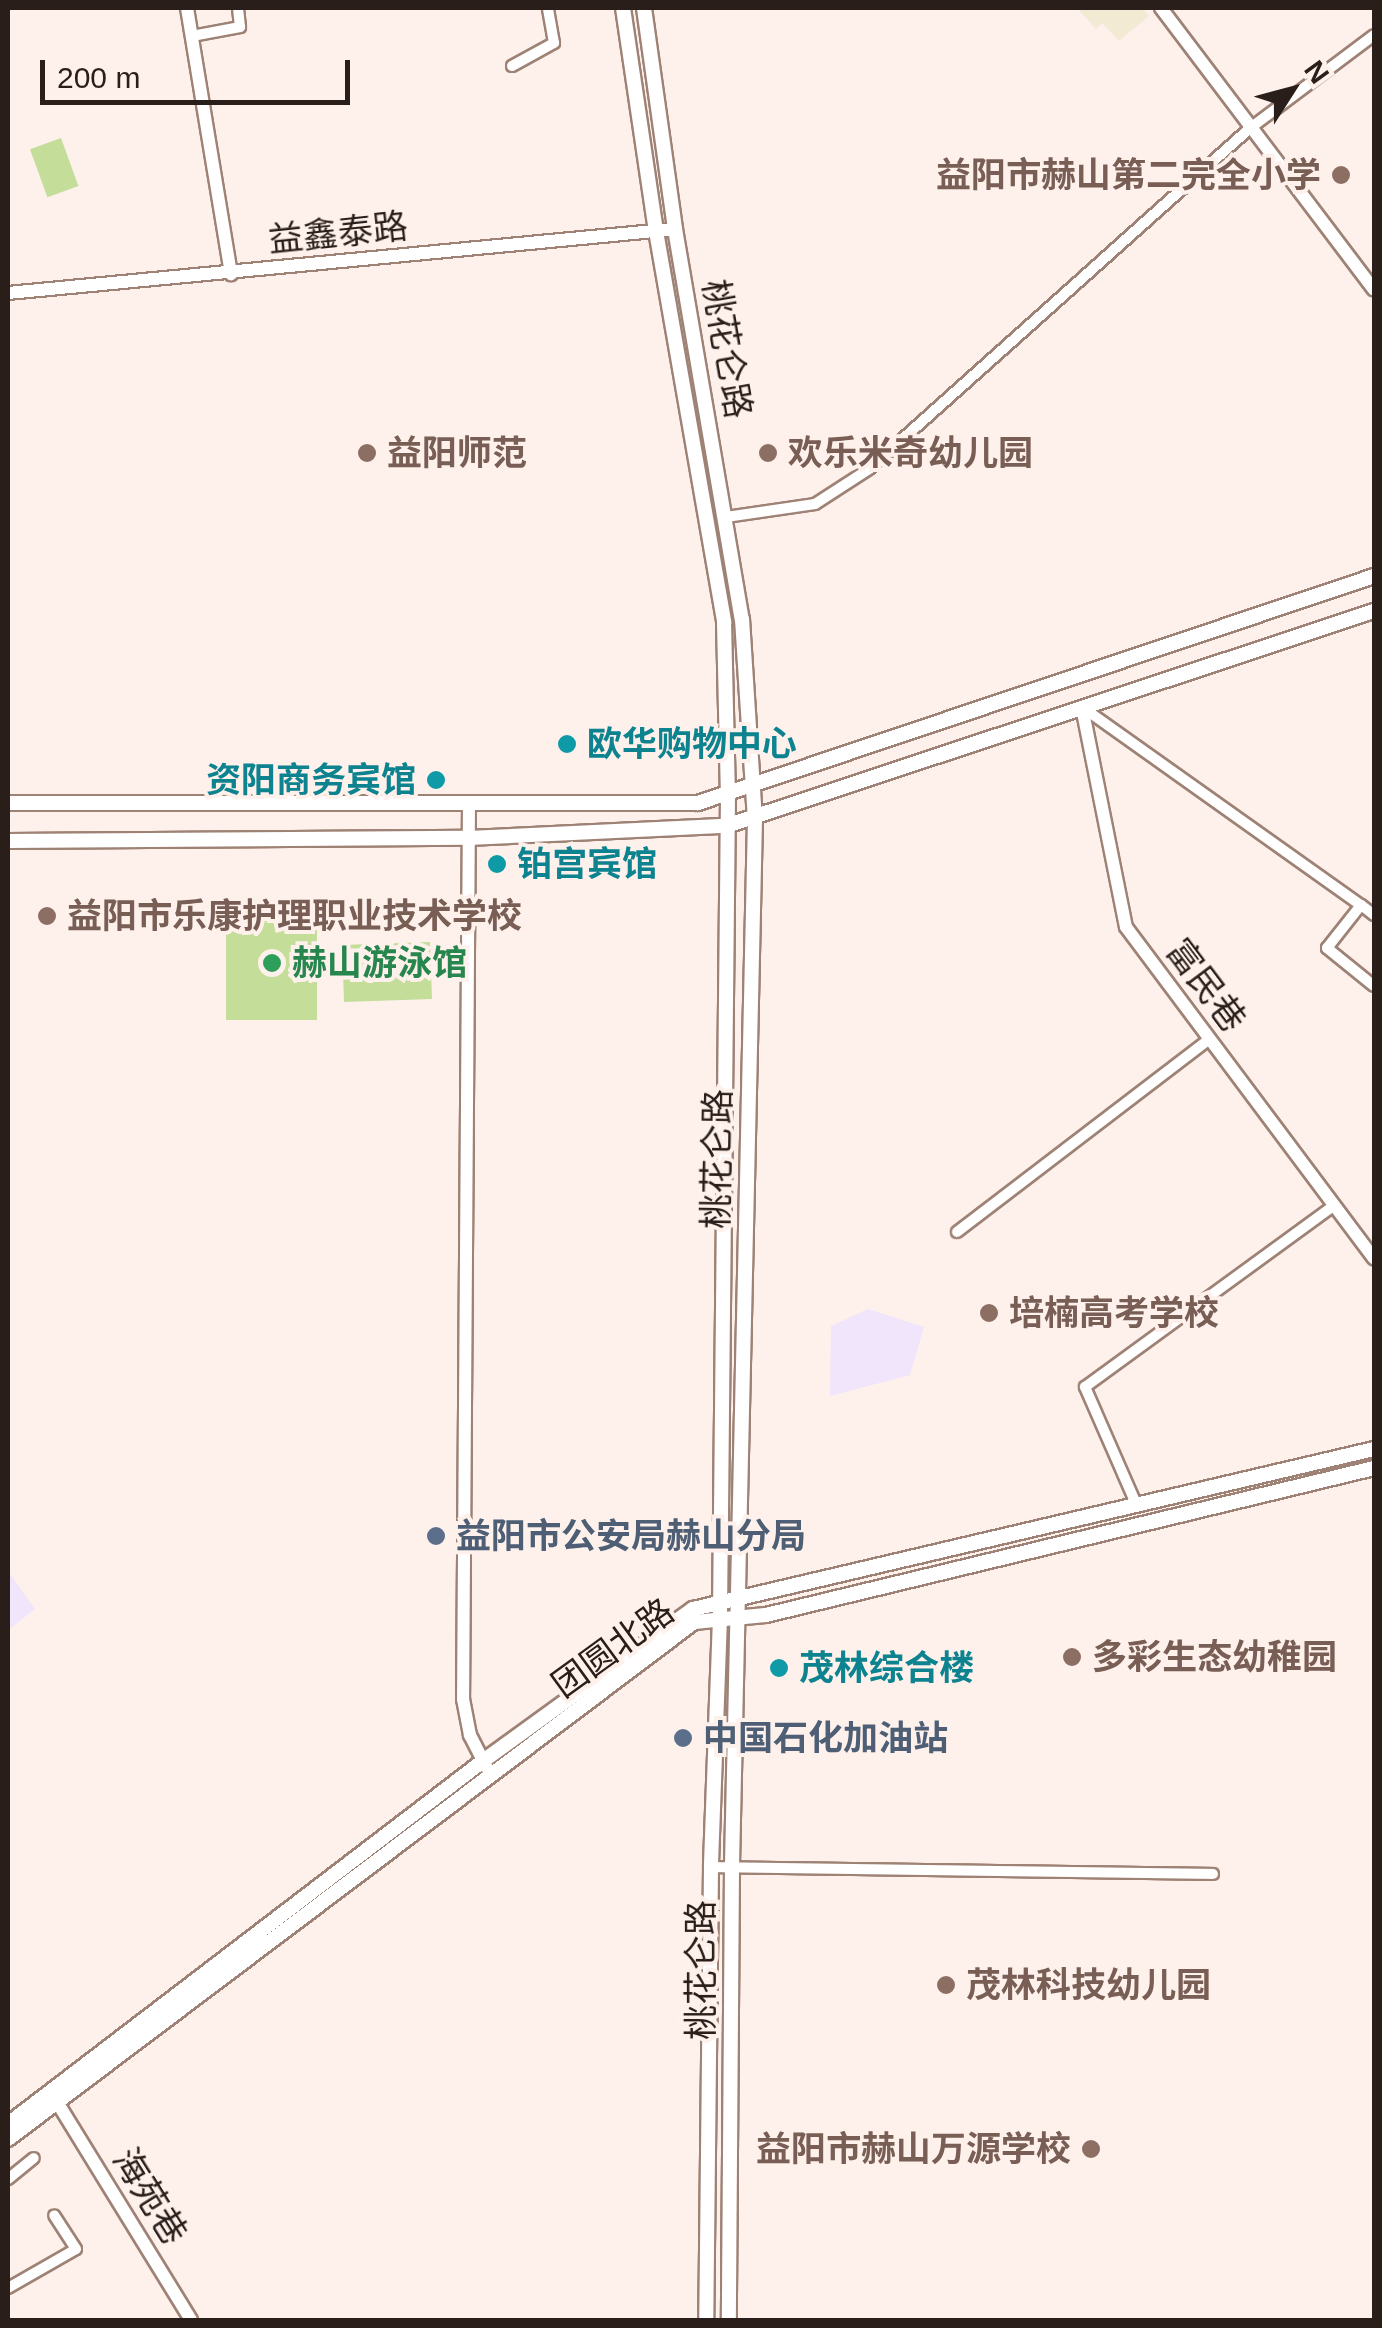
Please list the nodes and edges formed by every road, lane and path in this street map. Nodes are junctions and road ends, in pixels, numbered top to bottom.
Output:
1 (187, 8) edge
2 (238, 8) edge
3 (548, 8) edge
4 (623, 8) edge
5 (644, 8) edge
6 (1160, 8) edge
7 (1374, 35) edge
8 (192, 36) junction
9 (512, 66) dead end
10 (1250, 129) junction
11 (675, 229) junction
12 (656, 231) junction
13 (231, 274) junction
14 (1374, 290) edge
15 (8, 292) edge
16 (726, 517) junction
17 (1374, 576) edge
18 (1374, 611) edge
19 (1082, 707) junction
20 (753, 788) junction
21 (728, 796) junction
22 (8, 803) edge
23 (469, 803) junction
24 (755, 819) junction
25 (726, 826) junction
26 (468, 838) junction
27 (8, 841) edge
28 (1361, 905) junction
29 (1374, 915) edge
30 (1374, 986) edge
31 (1209, 1039) junction
32 (1335, 1205) junction
33 (958, 1232) dead end
34 (1374, 1258) edge
35 (1374, 1450) edge
36 (1374, 1468) edge
37 (1136, 1506) junction
38 (737, 1600) junction
39 (719, 1601) junction
40 (720, 1618) junction
41 (739, 1619) junction
42 (487, 1768) junction
43 (732, 1867) junction
44 (711, 1868) junction
45 (1213, 1874) dead end
46 (57, 2102) junction
47 (8, 2124) edge
48 (8, 2140) edge
49 (34, 2158) dead end
50 (8, 2179) edge
51 (54, 2215) dead end
52 (8, 2288) edge
53 (191, 2320) edge
54 (706, 2320) edge
55 (729, 2320) edge

1 - 8 street
2 - 8 street
3 - 9 street
4 - 12 main road, 桃花仑路
5 - 11 main road, 桃花仑路
6 - 10 street
7 - 10 street
8 - 13 street
10 - 14 street
10 - 16 street
11 - 12 street, 益鑫泰路
11 - 16 main road, 桃花仑路
12 - 13 street, 益鑫泰路
12 - 21 main road, 桃花仑路
13 - 15 street, 益鑫泰路
16 - 20 main road, 桃花仑路
17 - 20 main road
18 - 19 main road
19 - 24 main road
19 - 28 street
19 - 31 street, 富民巷
20 - 21 main road
20 - 24 main road, 桃花仑路
21 - 23 main road
21 - 25 main road, 桃花仑路
22 - 23 main road
23 - 26 street
24 - 25 main road
24 - 38 main road, 桃花仑路
25 - 26 main road
25 - 39 main road, 桃花仑路
26 - 27 main road
26 - 42 street
28 - 29 street
28 - 30 street
31 - 32 street, 富民巷
31 - 33 street
32 - 34 street, 富民巷
32 - 37 street
35 - 37 main road, 团圆北路
36 - 41 main road, 团圆北路
37 - 38 main road, 团圆北路
38 - 39 main road, 团圆北路
38 - 41 main road, 桃花仑路
39 - 40 main road, 桃花仑路
39 - 42 main road, 团圆北路
40 - 41 main road, 团圆北路
40 - 42 main road, 团圆北路
40 - 44 main road, 桃花仑路
41 - 43 main road, 桃花仑路
42 - 46 main road, 团圆北路
42 - 47 main road, 团圆北路
43 - 44 street
43 - 45 street
43 - 55 main road, 桃花仑路
44 - 54 main road, 桃花仑路
46 - 48 main road, 团圆北路
46 - 53 street, 海苑巷
49 - 50 street
51 - 52 street

